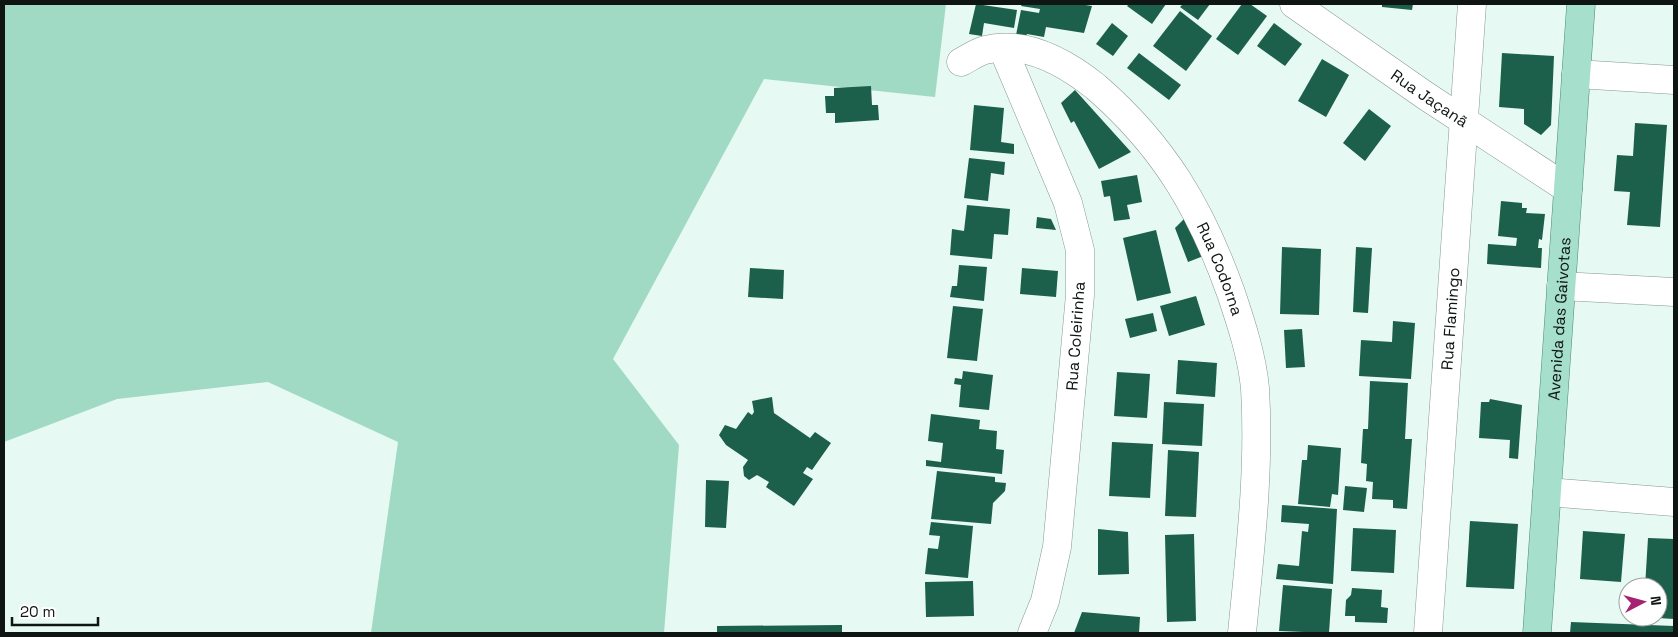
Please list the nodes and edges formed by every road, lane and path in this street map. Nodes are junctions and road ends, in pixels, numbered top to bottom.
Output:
1 (1294, 4) edge
2 (1472, 4) edge
3 (1581, 4) edge
4 (1003, 49) junction
5 (962, 62) dead end
6 (1576, 74) junction
7 (1674, 80) edge
8 (1464, 120) junction
9 (1568, 189) junction
10 (1561, 286) junction
11 (1674, 292) edge
12 (1547, 492) junction
13 (1674, 502) edge
14 (1032, 633) edge
15 (1242, 633) edge
16 (1428, 633) edge
17 (1537, 633) edge

1 - 8 street, Rua Jaçanã
2 - 8 street, Rua Flamingo
3 - 6 main road, Avenida das Gaivotas
4 - 5 street, Rua Codorna
4 - 14 street, Rua Coleirinha
4 - 15 street, Rua Codorna
6 - 7 street
6 - 9 main road, Avenida das Gaivotas
8 - 9 street, Rua Jaçanã
8 - 16 street, Rua Flamingo
9 - 10 main road, Avenida das Gaivotas
10 - 11 street
10 - 12 main road, Avenida das Gaivotas
12 - 13 street
12 - 17 main road, Avenida das Gaivotas

